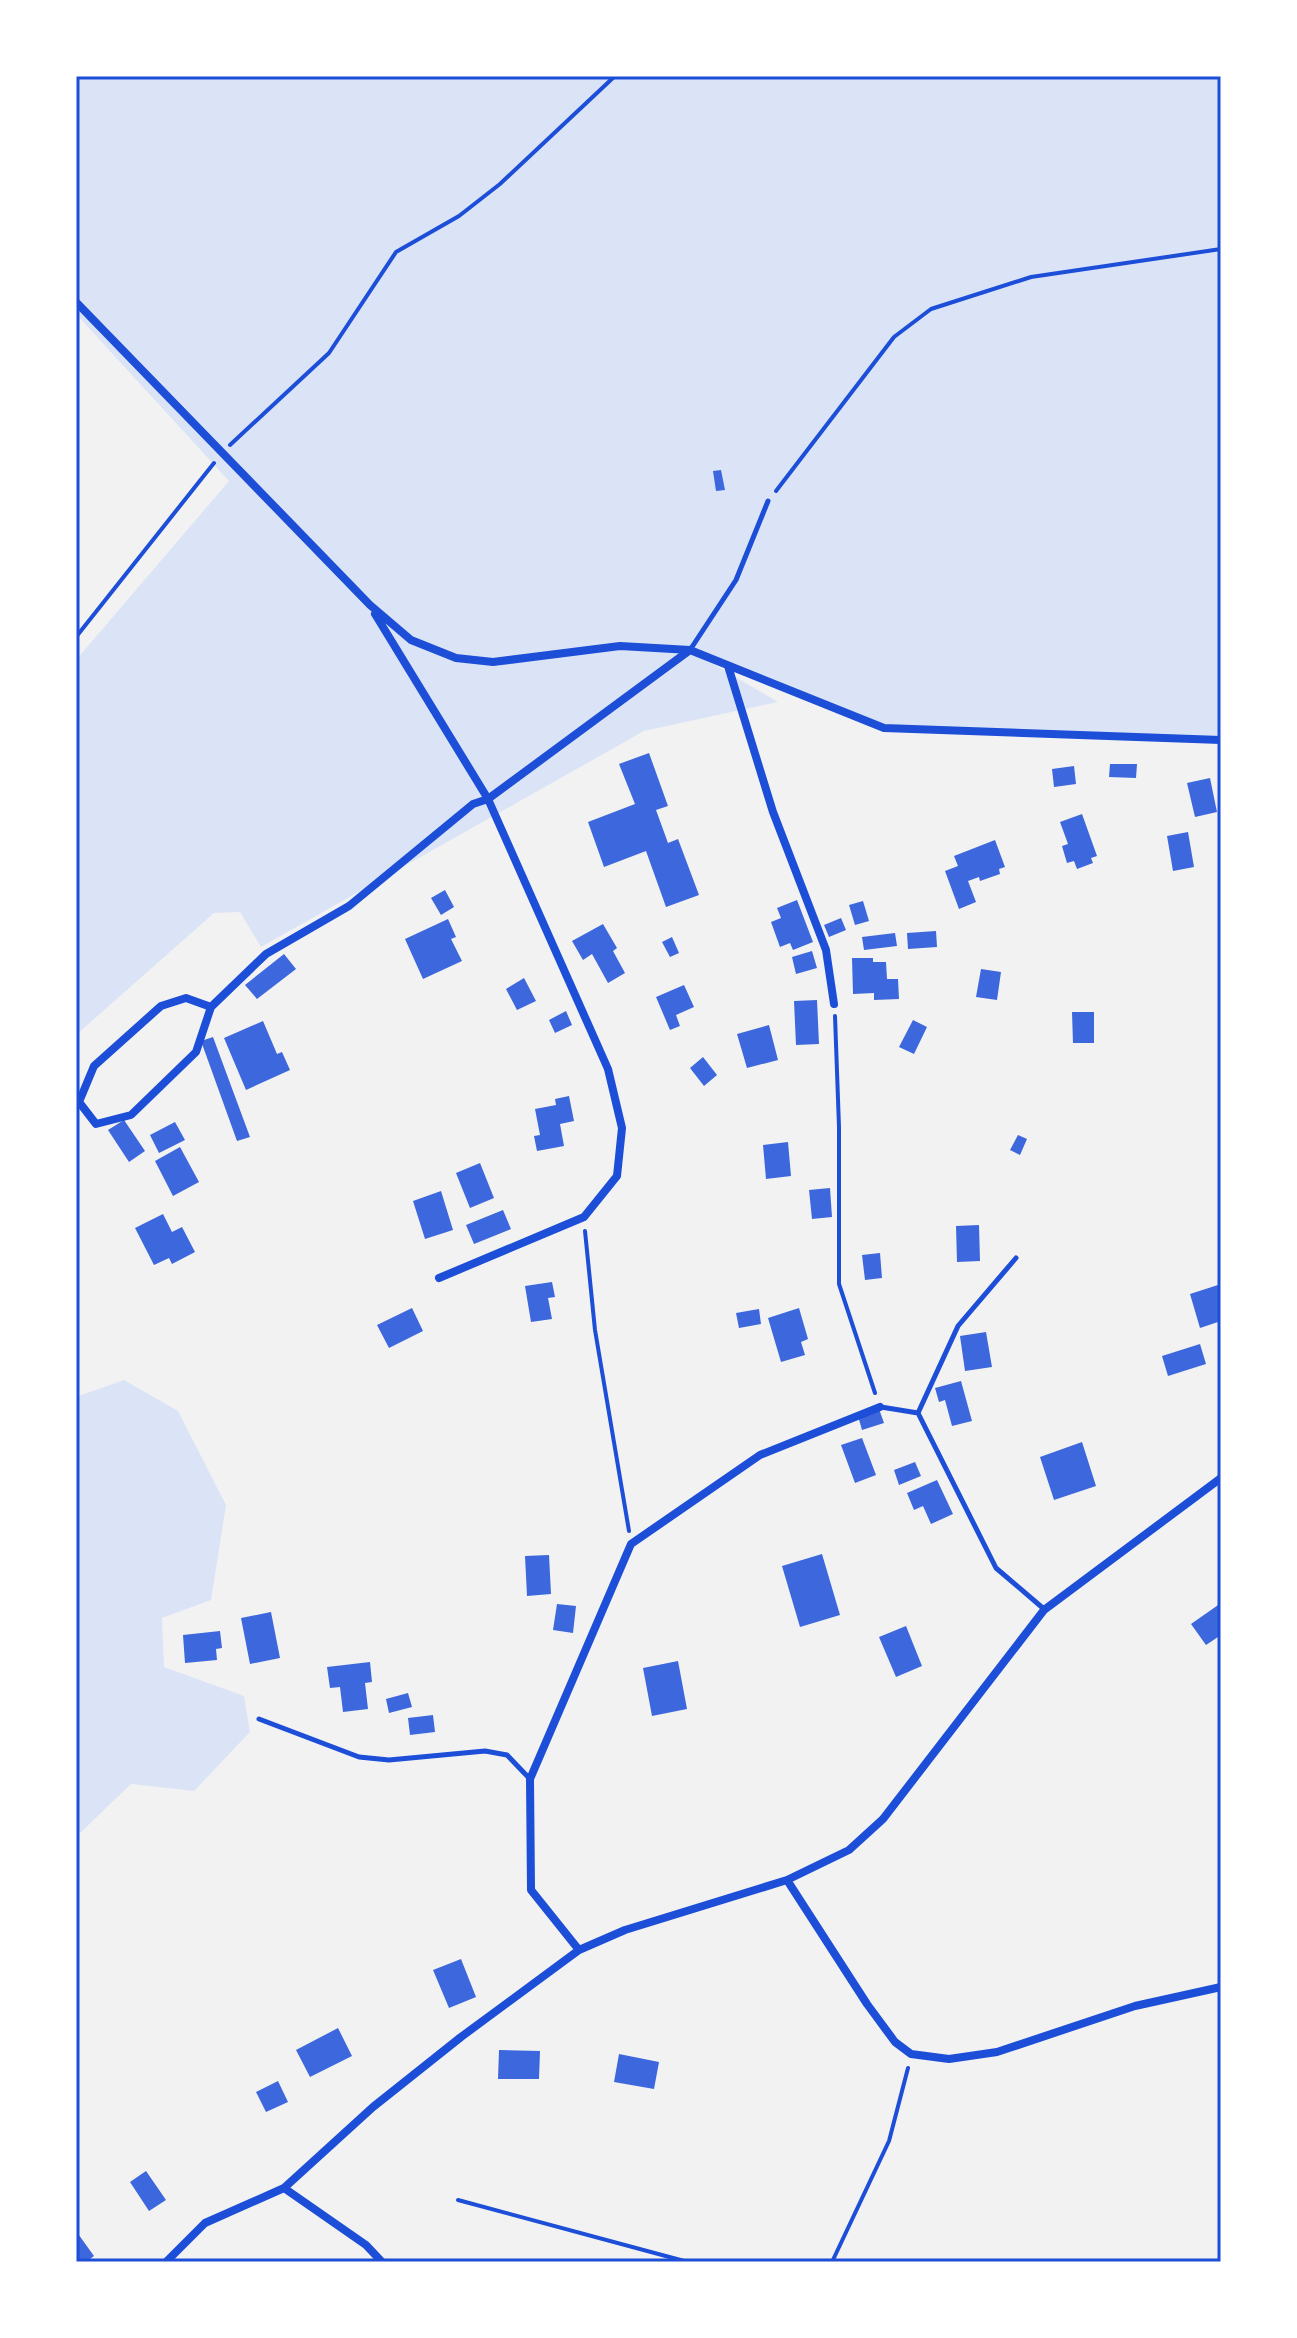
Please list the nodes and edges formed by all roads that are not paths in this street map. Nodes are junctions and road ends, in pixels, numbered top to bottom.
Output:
1 (76, 302) edge
2 (768, 501) road end
3 (370, 605) junction
4 (690, 650) junction
5 (728, 666) junction
6 (1221, 740) edge
7 (488, 799) junction
8 (834, 1004) road end
9 (211, 1007) junction
10 (1016, 1258) dead end
11 (439, 1278) dead end
12 (880, 1407) joint
13 (918, 1413) junction
14 (1221, 1478) edge
15 (1044, 1610) junction
16 (259, 1719) dead end
17 (530, 1779) junction
18 (787, 1880) junction
19 (579, 1950) junction
20 (1221, 1987) edge
21 (284, 2188) junction
22 (166, 2262) edge
23 (382, 2262) edge

1 - 3 street
2 - 4 lane
3 - 4 street
3 - 7 street
4 - 5 street
4 - 7 street
5 - 6 street
5 - 8 street
7 - 9 street
7 - 11 street
9 - 9 street
10 - 13 lane
12 - 13 lane
12 - 17 street
13 - 15 lane
14 - 15 street
15 - 18 street
16 - 17 lane
17 - 19 street
18 - 19 street
18 - 20 street
19 - 21 street
21 - 22 street
21 - 23 street

